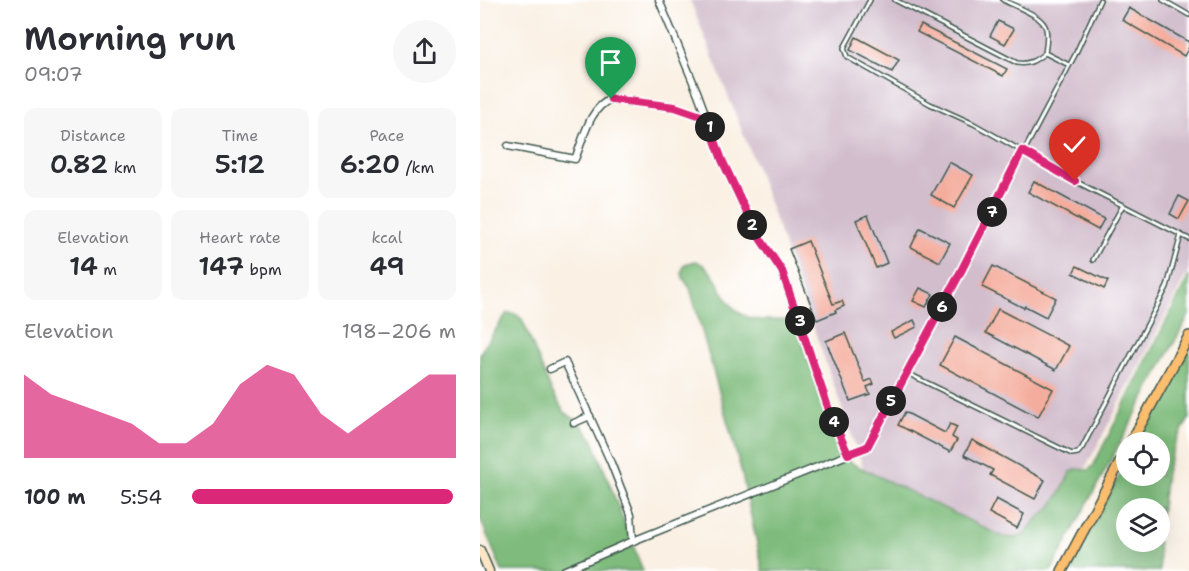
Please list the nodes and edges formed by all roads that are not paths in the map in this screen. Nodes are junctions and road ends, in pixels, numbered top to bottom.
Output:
1 (659, 0) edge
2 (870, 0) edge
3 (895, 0) edge
4 (1003, 0) edge
5 (1100, 0) edge
6 (1163, 0) edge
7 (1189, 15) edge
8 (1046, 53) junction
9 (1069, 65) junction
10 (707, 118) junction
11 (508, 146) dead end
12 (1022, 151) junction
13 (1123, 205) junction
14 (1181, 235) junction
15 (1189, 239) edge
16 (1093, 260) dead end
17 (1189, 336) edge
18 (550, 369) dead end
19 (907, 373) junction
20 (590, 416) junction
21 (574, 423) dead end
22 (1136, 432) edge
23 (867, 447) joint
24 (848, 454) junction
25 (1116, 470) edge
26 (633, 541) junction
27 (480, 550) edge
28 (489, 571) edge
29 (563, 571) edge
30 (1062, 571) edge

1 - 10 street
2 - 12 lane
3 - 8 lane
4 - 8 lane
5 - 9 lane
6 - 7 lane
8 - 9 lane
9 - 12 lane
10 - 11 street
10 - 24 street
12 - 13 lane
12 - 19 lane
13 - 14 lane
13 - 16 lane
14 - 15 lane
14 - 19 lane
17 - 22 main road
18 - 20 street
19 - 23 lane
20 - 21 street
20 - 26 street
23 - 24 street
24 - 26 street
25 - 30 main road
26 - 29 street
27 - 28 main road

